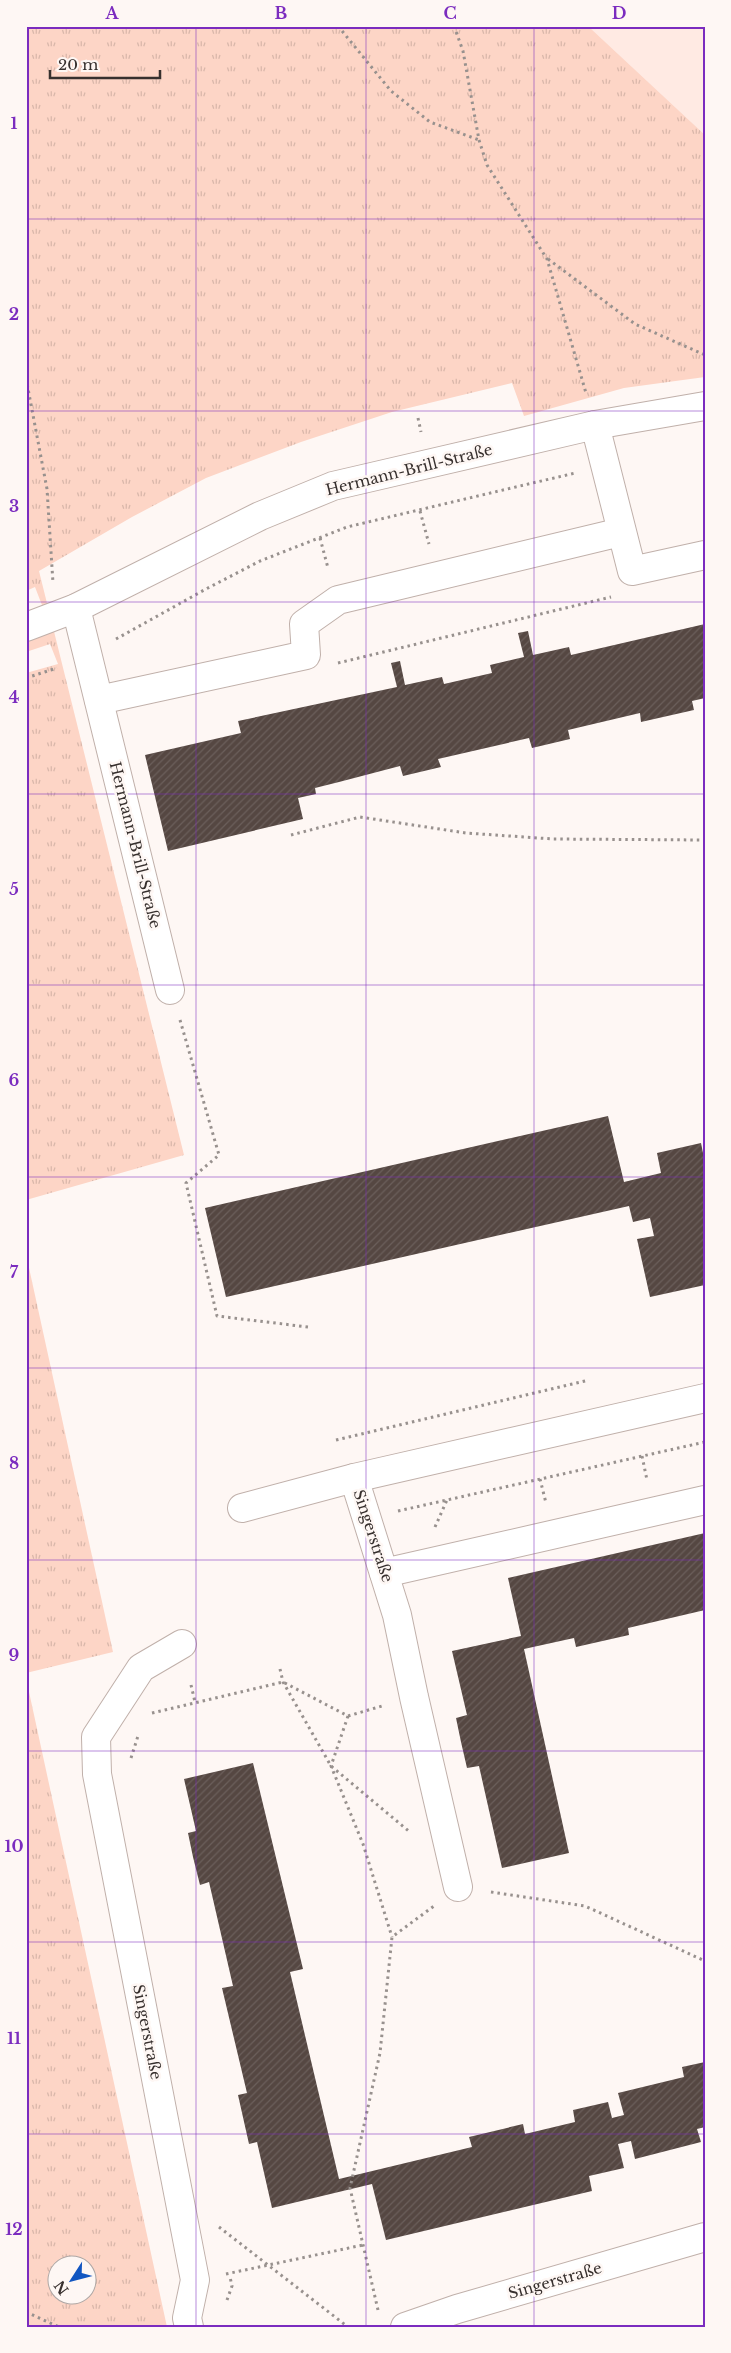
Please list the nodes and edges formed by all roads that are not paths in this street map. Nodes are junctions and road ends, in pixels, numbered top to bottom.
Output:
1 (705, 406) edge
2 (595, 425) junction
3 (621, 532) junction
4 (705, 554) edge
5 (66, 612) junction
6 (26, 627) edge
7 (99, 700) junction
8 (170, 990) road end
9 (705, 1398) edge
10 (354, 1478) junction
11 (705, 1500) edge
12 (242, 1508) dead end
13 (384, 1573) junction
14 (182, 1644) dead end
15 (458, 1887) road end
16 (705, 2237) edge
17 (189, 2327) edge
18 (406, 2327) edge

1 - 2 street, Hermann-Brill-Straße
2 - 3 street
2 - 5 street, Hermann-Brill-Straße
3 - 4 street
3 - 7 street
5 - 6 street, Hermann-Brill-Straße
5 - 7 street, Hermann-Brill-Straße
7 - 8 street, Hermann-Brill-Straße
9 - 10 street, Singerstraße
10 - 12 street
10 - 13 street, Singerstraße
11 - 13 street
13 - 15 street, Singerstraße
14 - 17 street, Singerstraße
16 - 18 street, Singerstraße

